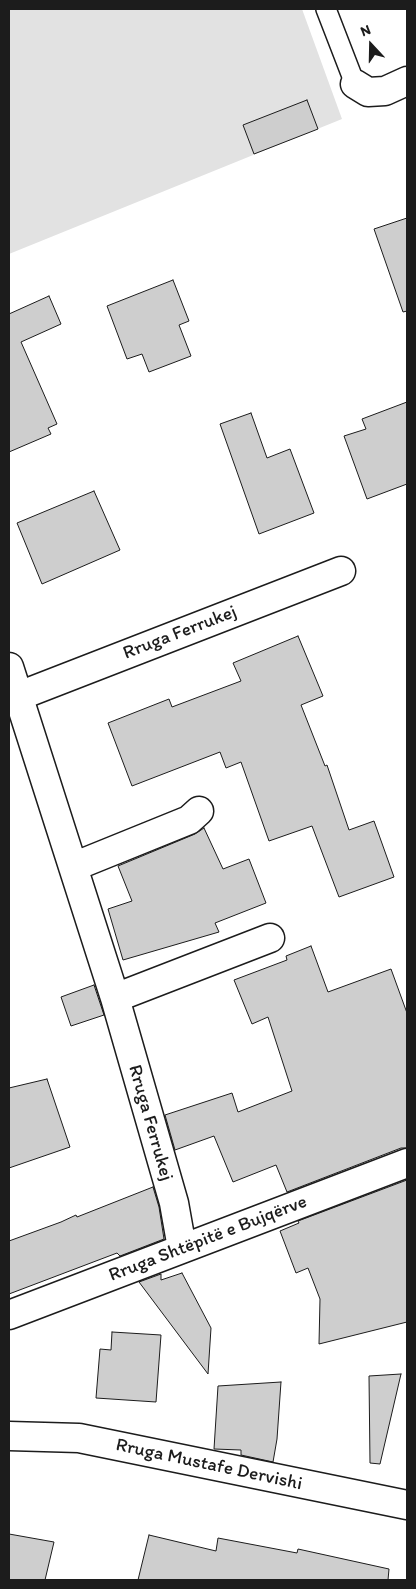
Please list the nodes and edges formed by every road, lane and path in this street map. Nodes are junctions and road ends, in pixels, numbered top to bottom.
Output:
1 (326, 9) edge
2 (407, 82) edge
3 (355, 84) joint
4 (341, 571) dead end
5 (9, 667) edge
6 (19, 696) junction
7 (200, 811) dead end
8 (73, 867) junction
9 (270, 938) dead end
10 (115, 998) junction
11 (407, 1164) edge
12 (182, 1248) junction
13 (9, 1315) edge
14 (9, 1436) edge
15 (407, 1505) edge

1 - 3 lane
2 - 3 street
4 - 6 street, Rruga Ferrukej
5 - 6 street, Rruga Ferrukej
6 - 8 street, Rruga Ferrukej
7 - 8 street
8 - 10 street, Rruga Ferrukej
9 - 10 street
10 - 12 street, Rruga Ferrukej
11 - 12 street, Rruga Shtëpitë e Bujqërve
12 - 13 street, Rruga Shtëpitë e Bujqërve
14 - 15 street, Rruga Mustafe Dervishi

